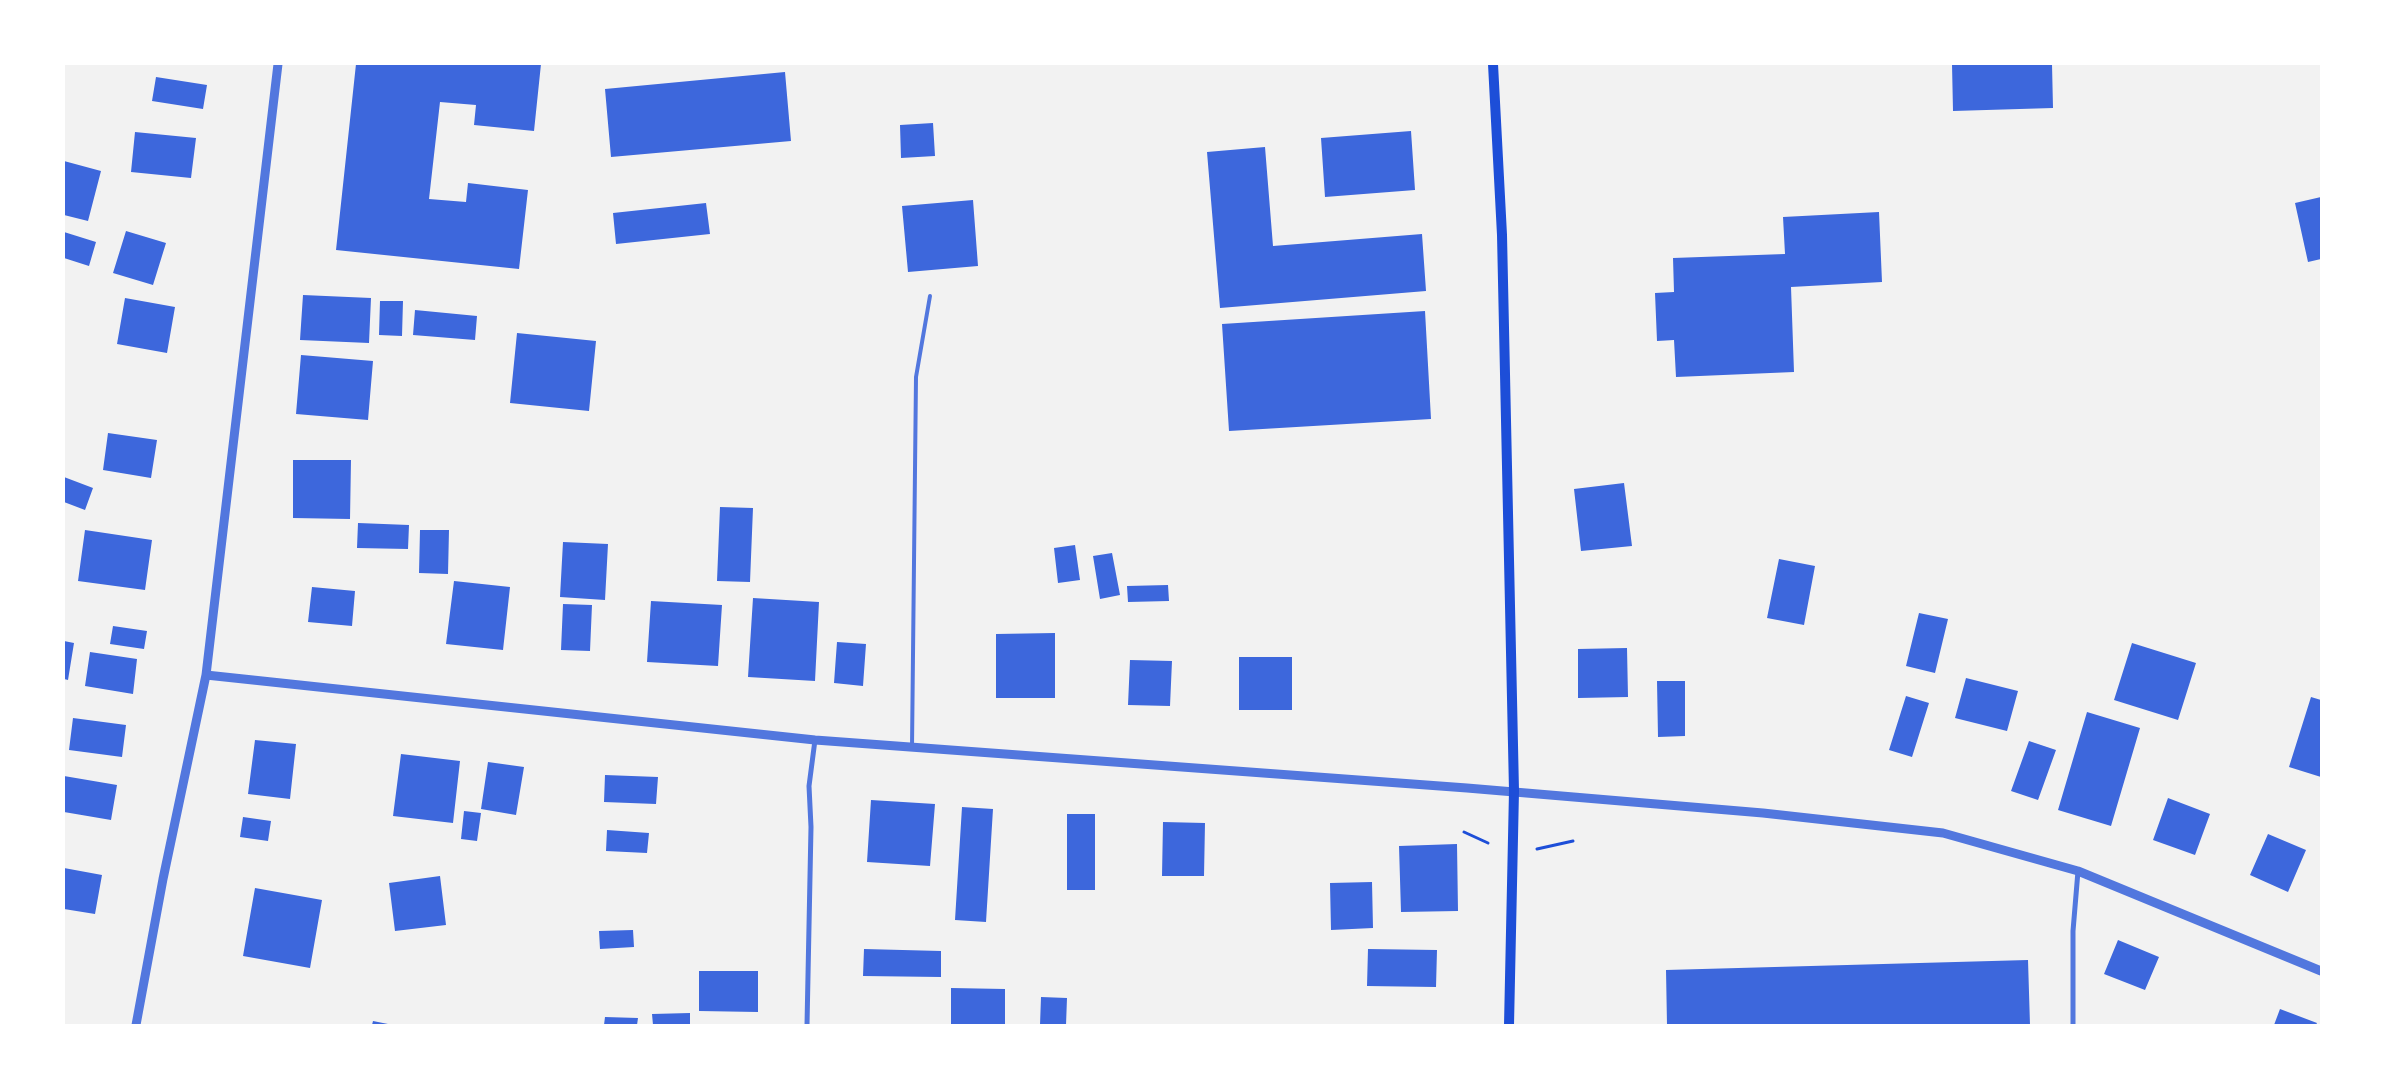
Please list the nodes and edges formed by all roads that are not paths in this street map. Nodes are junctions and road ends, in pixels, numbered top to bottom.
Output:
1 (278, 64) edge
2 (1493, 64) edge
3 (930, 296) dead end
4 (206, 675) junction
5 (815, 740) junction
6 (912, 747) junction
7 (1514, 792) junction
8 (2078, 872) junction
9 (2321, 971) edge
10 (136, 1025) edge
11 (807, 1025) edge
12 (1509, 1025) edge
13 (2073, 1025) edge

1 - 4 street
2 - 7 main road
3 - 6 lane
4 - 5 street
4 - 10 street
5 - 6 street
5 - 11 street
6 - 7 street
7 - 8 street
7 - 12 main road
8 - 9 street
8 - 13 street

